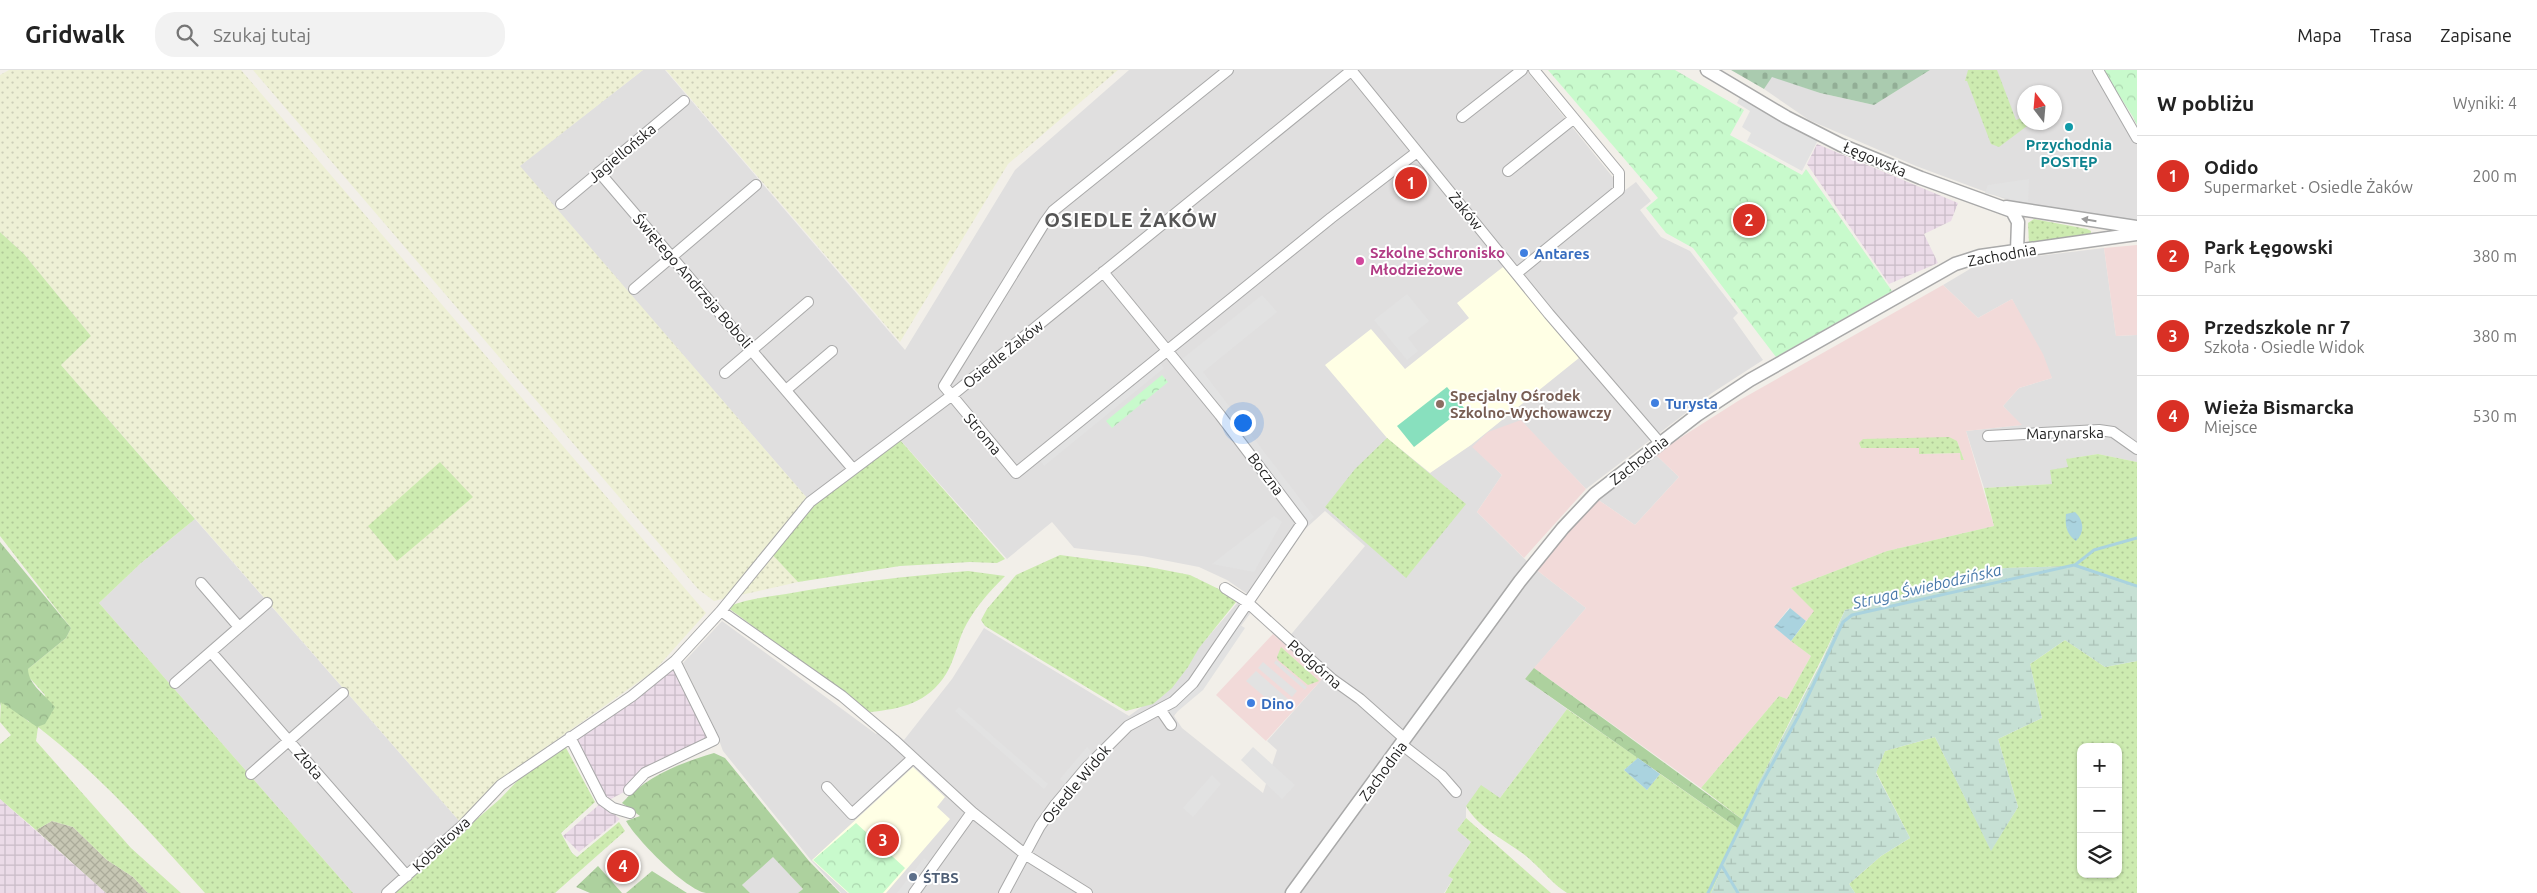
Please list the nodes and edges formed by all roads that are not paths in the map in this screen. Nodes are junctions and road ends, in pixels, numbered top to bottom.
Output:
1 (1228, 70) edge
2 (1351, 70) edge
3 (1522, 70) edge
4 (1534, 70) edge
5 (1707, 70) edge
6 (2098, 70) edge
7 (684, 101) dead end
8 (1462, 117) dead end
9 (1573, 119) junction
10 (2137, 138) edge
11 (1417, 152) junction
12 (1508, 171) dead end
13 (599, 172) junction
14 (756, 185) dead end
15 (561, 204) dead end
16 (2001, 207) junction
17 (2137, 227) edge
18 (2137, 234) edge
19 (2017, 251) junction
20 (672, 257) junction
21 (1103, 272) junction
22 (1517, 273) junction
23 (634, 289) dead end
24 (808, 302) dead end
25 (752, 350) junction
26 (832, 351) dead end
27 (1168, 351) junction
28 (725, 373) dead end
29 (786, 390) junction
30 (951, 396) junction
31 (1988, 436) dead end
32 (1660, 443) junction
33 (2137, 449) edge
34 (853, 469) junction
35 (201, 583) dead end
36 (1225, 588) dead end
37 (1247, 602) junction
38 (266, 603) dead end
39 (721, 611) junction
40 (239, 627) junction
41 (211, 652) junction
42 (675, 661) junction
43 (175, 683) dead end
44 (343, 693) dead end
45 (1160, 709) junction
46 (1171, 725) dead end
47 (570, 738) junction
48 (289, 741) junction
49 (1403, 742) junction
50 (913, 758) junction
51 (251, 774) dead end
52 (827, 787) dead end
53 (629, 790) dead end
54 (1456, 792) dead end
55 (972, 812) junction
56 (630, 813) dead end
57 (1026, 855) junction
58 (406, 876) junction
59 (387, 893) edge
60 (914, 893) edge
61 (1004, 893) edge
62 (1087, 893) edge
63 (1292, 893) edge

1 - 30 street, Osiedle Żaków
2 - 11 street, Żaków
2 - 21 street, Osiedle Żaków
3 - 8 street
4 - 9 street
5 - 16 street, Łęgowska
6 - 10 street
7 - 13 street, Jagiellońska
9 - 12 street
9 - 22 street
11 - 22 street, Żaków
11 - 27 street
13 - 15 street, Jagiellońska
13 - 20 street, Świętego Andrzeja Boboli
14 - 20 street
17 -> 16 street
16 - 19 street, Łęgowska
18 - 19 street, Zachodnia
19 - 32 street, Zachodnia
20 - 23 street
20 - 25 street, Świętego Andrzeja Boboli
21 - 27 street
21 - 30 street, Osiedle Żaków
22 - 32 street, Żaków
24 - 25 street
25 - 28 street
25 - 29 street, Świętego Andrzeja Boboli
26 - 29 street
27 - 30 street, Stroma
27 - 37 street, Boczna
29 - 34 street, Świętego Andrzeja Boboli
30 - 34 street, Kobaltowa
31 - 33 street, Marynarska
32 - 49 street, Zachodnia
34 - 39 street, Kobaltowa
35 - 40 street
36 - 37 street, Podgórna
37 - 45 street, Osiedle Widok
37 - 49 street, Podgórna
38 - 40 street
39 - 42 street, Kobaltowa
39 - 50 street
40 - 41 street
41 - 43 street
41 - 48 street, Złota
42 - 47 street, Kobaltowa
42 - 53 street
44 - 48 street
45 - 46 street
45 - 57 street, Osiedle Widok
47 - 56 street
47 - 58 street, Kobaltowa
48 - 51 street
48 - 58 street, Złota
49 - 54 street, Podgórna
49 - 63 street, Zachodnia
50 - 52 street
50 - 55 street
55 - 57 street
55 - 60 street
57 - 61 street, Osiedle Widok
57 - 62 street
58 - 59 street, Kobaltowa

